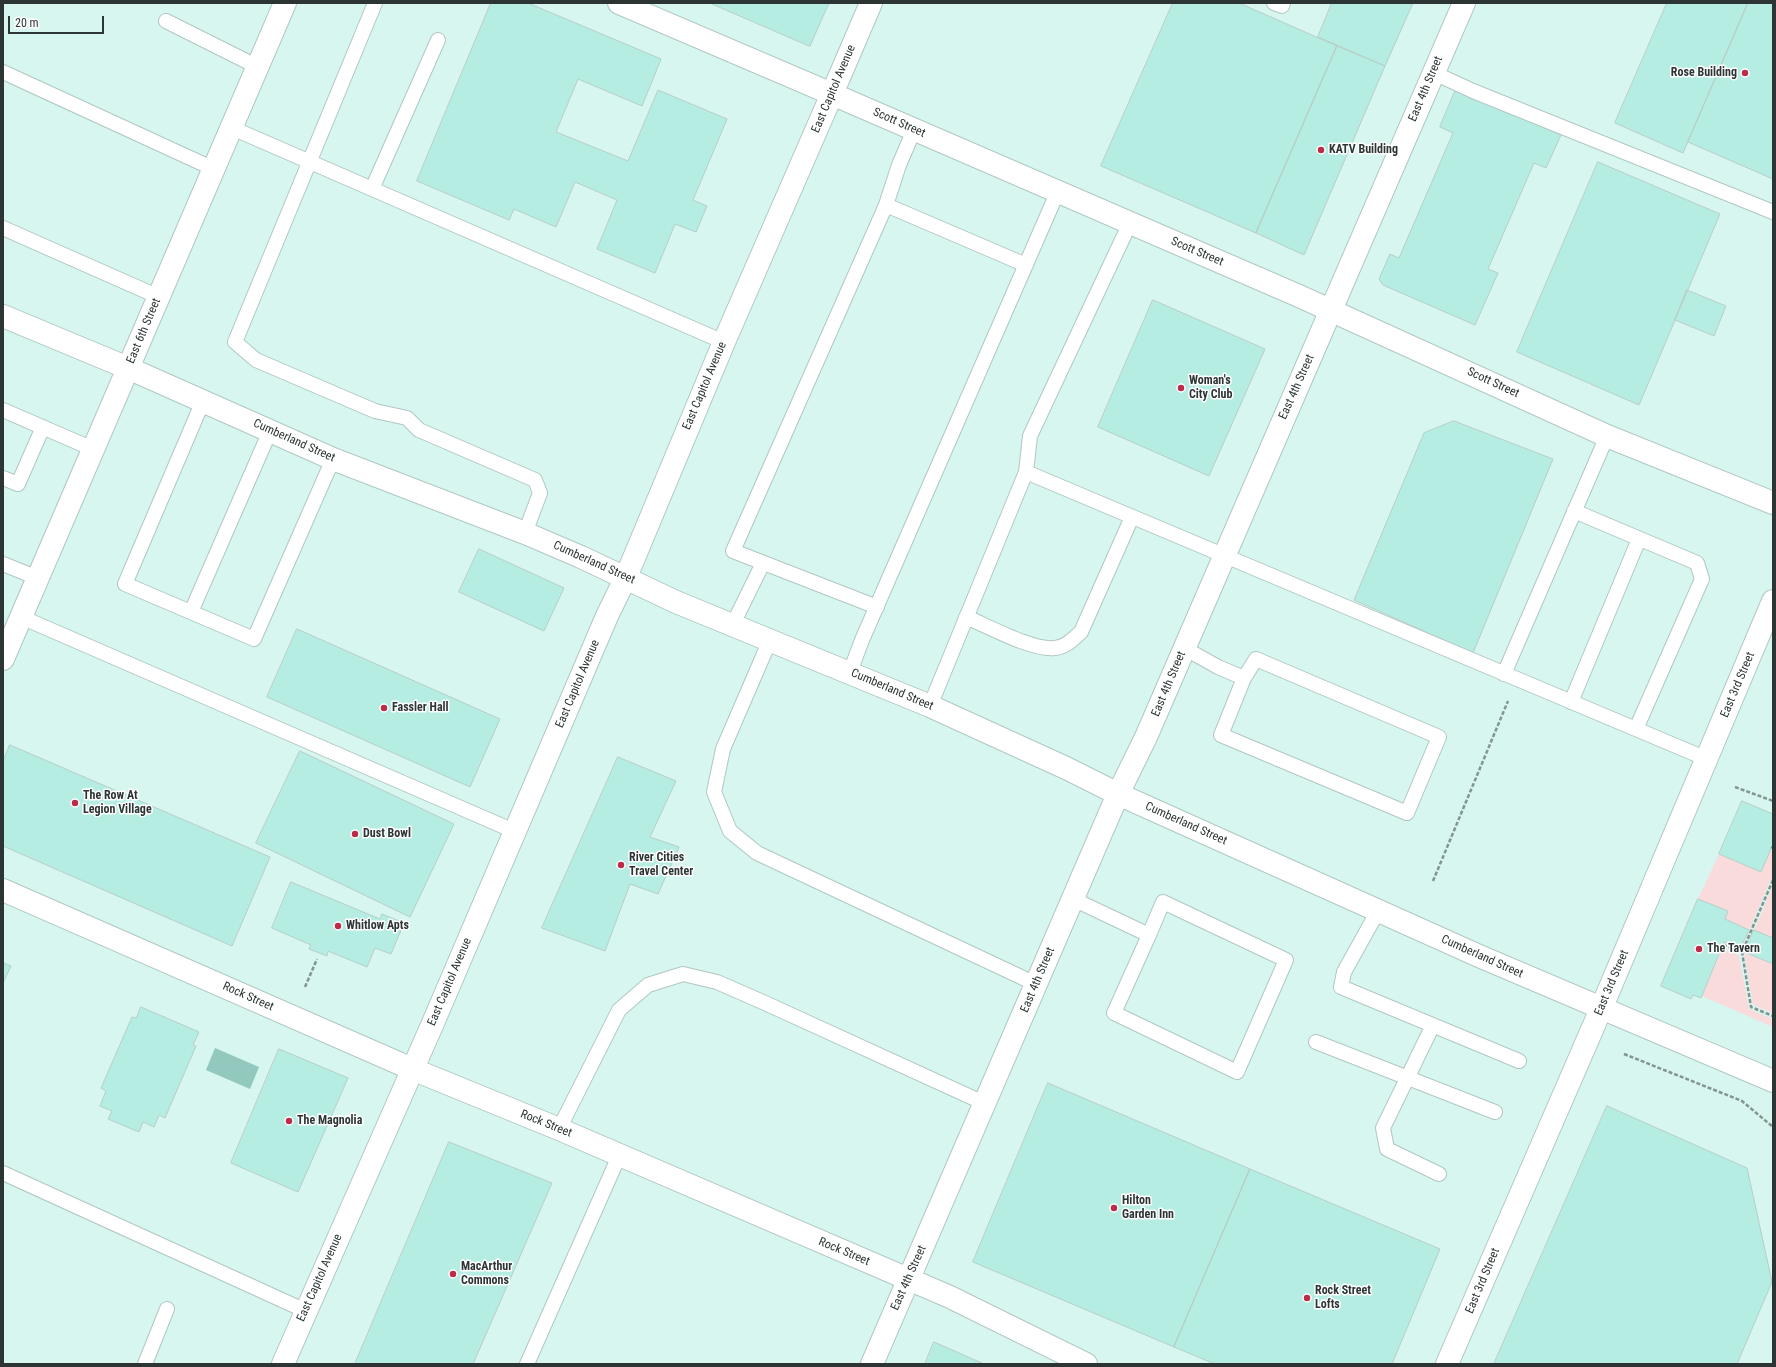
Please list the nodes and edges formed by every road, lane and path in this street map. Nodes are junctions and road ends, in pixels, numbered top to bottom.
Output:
1 (286, 3) edge
2 (375, 3) edge
3 (619, 3) edge
4 (871, 3) edge
5 (1274, 3) edge
6 (1283, 3) edge
7 (1464, 3) edge
8 (166, 21) dead end
9 (438, 40) dead end
10 (258, 67) junction
11 (3, 72) edge
12 (1434, 73) junction
13 (832, 94) junction
14 (232, 128) junction
15 (914, 130) junction
16 (309, 162) junction
17 (214, 169) junction
18 (372, 189) junction
19 (1058, 191) junction
20 (886, 205) junction
21 (1773, 212) edge
22 (1130, 223) junction
23 (3, 228) edge
24 (1026, 265) junction
25 (159, 297) junction
26 (1331, 311) junction
27 (3, 316) edge
28 (724, 342) junction
29 (128, 368) junction
30 (204, 401) junction
31 (3, 410) edge
32 (43, 427) junction
33 (270, 431) junction
34 (1607, 436) junction
35 (94, 449) junction
36 (333, 459) junction
37 (1026, 472) junction
38 (3, 478) edge
39 (1773, 503) edge
40 (1574, 511) junction
41 (1132, 517) junction
42 (525, 533) junction
43 (1639, 539) junction
44 (1224, 555) junction
45 (763, 563) junction
46 (3, 564) edge
47 (626, 577) junction
48 (38, 578) junction
49 (1773, 601) edge
50 (878, 607) junction
51 (191, 612) junction
52 (21, 617) junction
53 (966, 617) junction
54 (733, 624) junction
55 (770, 640) junction
56 (1184, 648) junction
57 (3, 659) edge
58 (850, 672) junction
59 (1510, 676) junction
60 (1244, 678) junction
61 (1571, 702) junction
62 (930, 706) junction
63 (1636, 729) junction
64 (1707, 759) junction
65 (1735, 786) dead end
66 (1118, 794) junction
67 (1773, 801) edge
68 (514, 831) junction
69 (1773, 880) edge
70 (1433, 881) dead end
71 (3, 890) edge
72 (1073, 899) junction
73 (1378, 911) junction
74 (1149, 935) junction
75 (1723, 945) dead end
76 (1742, 952) junction
77 (316, 959) dead end
78 (1036, 984) junction
79 (305, 987) dead end
80 (1601, 1009) junction
81 (1773, 1016) edge
82 (1432, 1025) junction
83 (1316, 1042) dead end
84 (1624, 1054) dead end
85 (1519, 1061) dead end
86 (412, 1069) junction
87 (1407, 1078) junction
88 (1773, 1081) edge
89 (984, 1103) junction
90 (1495, 1112) dead end
91 (1773, 1127) edge
92 (559, 1129) junction
93 (619, 1156) junction
94 (3, 1173) edge
95 (1439, 1174) dead end
96 (908, 1280) junction
97 (168, 1309) dead end
98 (306, 1311) junction
99 (145, 1364) edge
100 (283, 1364) edge
101 (527, 1364) edge
102 (872, 1364) edge
103 (1086, 1364) edge
104 (1447, 1364) edge

1 - 10 main road, East 6th Street
2 - 16 lane
3 - 13 main road, Scott Street
4 - 13 main road, East Capitol Avenue
5 - 6 lane
7 - 12 main road, East 4th Street
8 - 10 lane
9 - 18 lane
10 - 14 main road, East 6th Street
11 - 17 lane
12 - 21 lane
12 - 26 main road, East 4th Street
13 - 15 main road, Scott Street
13 - 28 main road, East Capitol Avenue
14 - 16 lane
14 - 17 main road, East 6th Street
15 - 19 main road, Scott Street
15 - 20 lane
16 - 18 lane
16 - 42 lane
17 - 25 main road, East 6th Street
18 - 28 lane
19 - 22 main road, Scott Street
19 - 24 lane
20 - 24 lane
20 - 45 lane
22 - 26 main road, Scott Street
22 - 37 lane
23 - 25 lane
24 - 50 lane
25 - 29 main road, East 6th Street
26 - 34 main road, Scott Street
26 - 44 main road, East 4th Street
27 - 29 main road, Cumberland Street
28 - 47 main road, East Capitol Avenue
29 - 30 main road, Cumberland Street
29 - 35 main road, East 6th Street
30 - 33 main road, Cumberland Street
30 - 51 lane
31 - 32 lane
32 - 35 lane
32 - 38 lane
33 - 36 main road, Cumberland Street
33 - 51 lane
34 - 39 main road, Scott Street
34 - 40 lane
35 - 48 main road, East 6th Street
36 - 42 main road, Cumberland Street
36 - 51 lane
37 - 41 lane
37 - 53 lane
40 - 43 lane
40 - 59 lane
41 - 44 lane
41 - 53 lane
42 - 47 main road, Cumberland Street
43 - 61 lane
43 - 63 lane
44 - 56 main road, East 4th Street
44 - 59 lane
45 - 50 lane
45 - 54 lane
46 - 48 lane
47 - 54 main road, Cumberland Street
47 - 68 main road, East Capitol Avenue
48 - 52 main road, East 6th Street
49 - 64 main road, East 3rd Street
50 - 58 lane
52 - 57 main road, East 6th Street
52 - 68 lane
53 - 62 lane
54 - 55 main road, Cumberland Street
55 - 58 main road, Cumberland Street
55 - 78 lane
56 - 60 lane
56 - 66 main road, East 4th Street
58 - 62 main road, Cumberland Street
59 - 61 lane
59 - 70 path
60 - 60 lane
61 - 63 lane
62 - 66 main road, Cumberland Street
63 - 64 lane
64 - 80 main road, East 3rd Street
65 - 67 path
66 - 72 main road, East 4th Street
66 - 73 main road, Cumberland Street
68 - 86 main road, East Capitol Avenue
69 - 76 path
71 - 86 main road, Rock Street
72 - 74 lane
72 - 78 main road, East 4th Street
73 - 80 main road, Cumberland Street
73 - 82 lane
74 - 74 lane
75 - 76 path
76 - 81 path
77 - 79 path
78 - 89 main road, East 4th Street
80 - 88 main road, Cumberland Street
80 - 104 main road, East 3rd Street
82 - 85 lane
82 - 87 lane
83 - 87 lane
84 - 91 path
86 - 92 main road, Rock Street
86 - 98 main road, East Capitol Avenue
87 - 90 lane
87 - 95 lane
89 - 92 lane
89 - 96 main road, East 4th Street
92 - 93 main road, Rock Street
93 - 96 main road, Rock Street
93 - 101 lane
94 - 98 lane
96 - 102 main road, East 4th Street
96 - 103 main road, Rock Street
97 - 99 lane
98 - 100 main road, East Capitol Avenue

